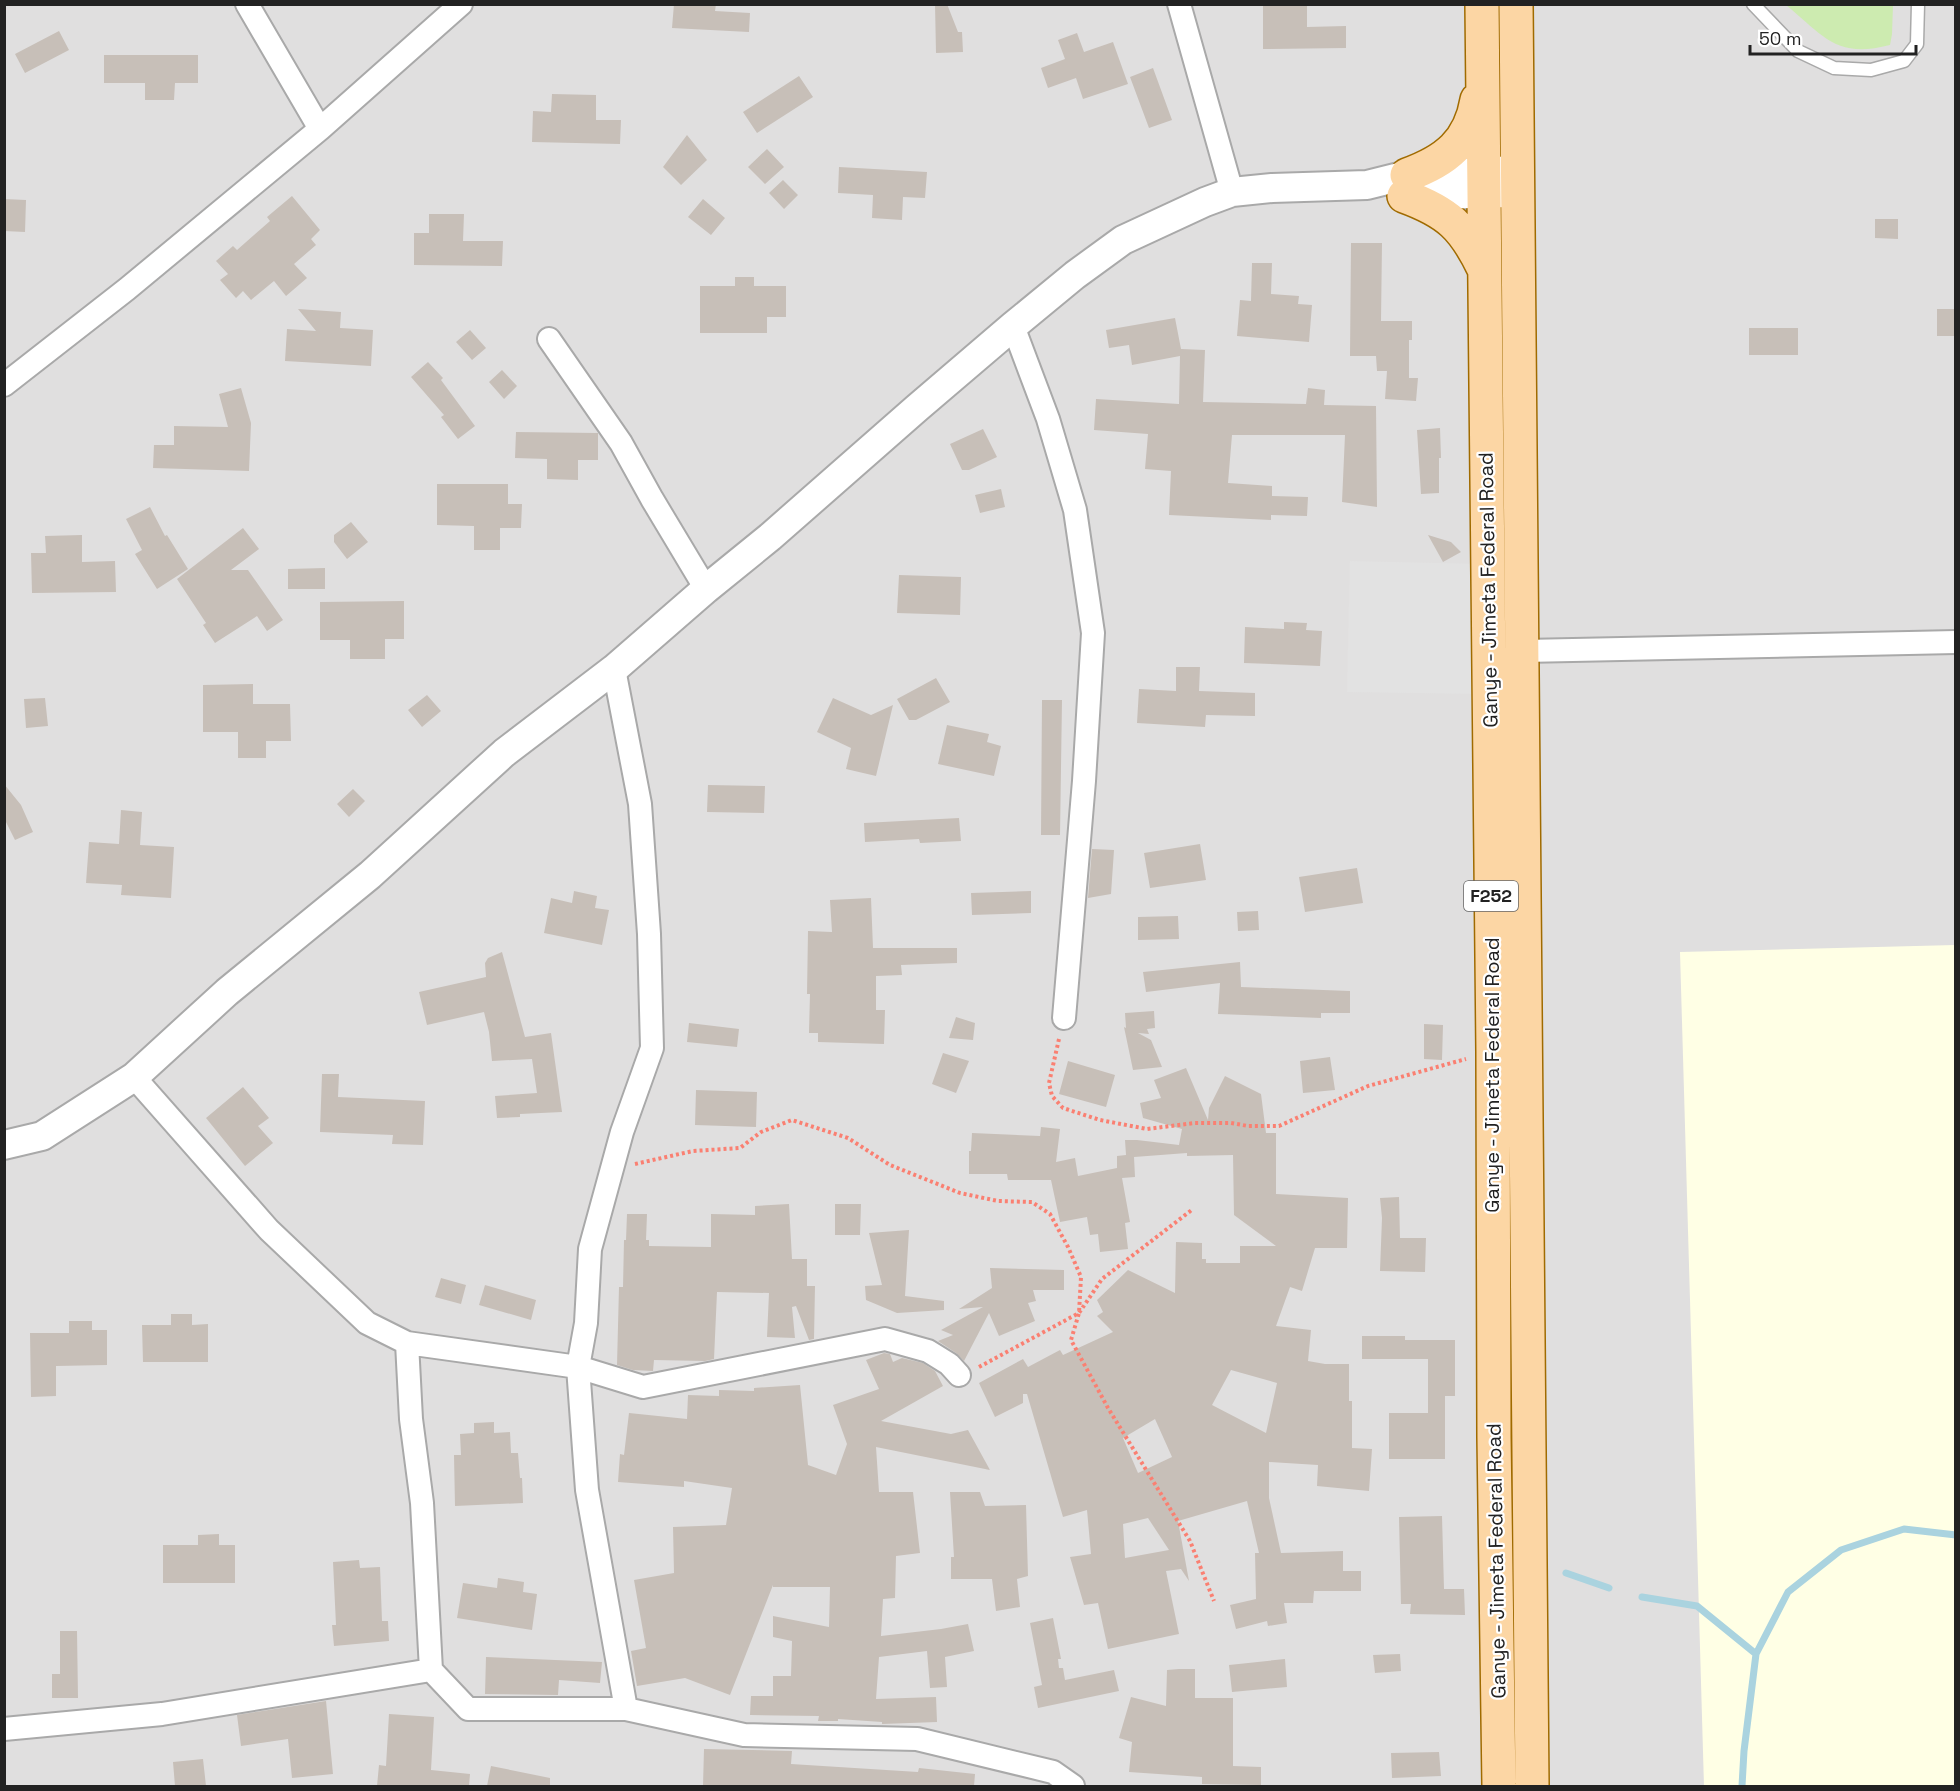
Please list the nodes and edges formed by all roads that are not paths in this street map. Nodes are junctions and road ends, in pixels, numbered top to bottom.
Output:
1 (247, 4) edge
2 (460, 4) edge
3 (1179, 4) edge
4 (1482, 4) edge
5 (1516, 4) edge
6 (1753, 4) edge
7 (1918, 4) edge
8 (1483, 66) junction
9 (320, 129) junction
10 (1517, 181) junction
11 (1484, 183) junction
12 (1406, 186) junction
13 (1232, 192) junction
14 (1485, 273) junction
15 (1013, 326) junction
16 (549, 339) dead end
17 (4, 386) edge
18 (706, 589) junction
19 (1956, 642) edge
20 (1522, 651) junction
21 (614, 669) junction
22 (1491, 903) junction
23 (1524, 903) junction
24 (1064, 1018) road end
25 (134, 1077) junction
26 (4, 1145) edge
27 (407, 1343) junction
28 (578, 1367) junction
29 (959, 1375) road end
30 (431, 1670) junction
31 (626, 1709) junction
32 (4, 1729) edge
33 (1053, 1779) edge
34 (1073, 1786) edge
35 (1499, 1786) edge
36 (1532, 1786) edge

1 - 9 street
2 - 9 street
3 - 13 street
4 - 8 main road, Ganye - Jimeta Federal Road / F252
5 - 10 main road, Ganye - Jimeta Federal Road / F252
6 - 7 lane
8 - 11 main road, Ganye - Jimeta Federal Road / F252
8 - 12 main road
9 - 17 street
10 - 11 street
10 - 20 main road, Ganye - Jimeta Federal Road / F252
11 - 12 street
11 - 14 main road, Ganye - Jimeta Federal Road / F252
12 - 13 street
12 - 14 main road
13 - 15 street
14 - 22 main road, Ganye - Jimeta Federal Road / F252
15 - 18 street
15 - 24 street
16 - 18 street
18 - 21 street
19 - 20 street
20 - 23 main road, Ganye - Jimeta Federal Road / F252
21 - 25 street
21 - 28 street
22 - 23 main road
22 - 35 main road, Ganye - Jimeta Federal Road / F252
23 - 36 main road, Ganye - Jimeta Federal Road / F252
25 - 26 street
25 - 27 street
27 - 28 street
27 - 30 street
28 - 29 street
28 - 31 street
30 - 31 street
30 - 32 street
31 - 33 street
33 - 34 street

